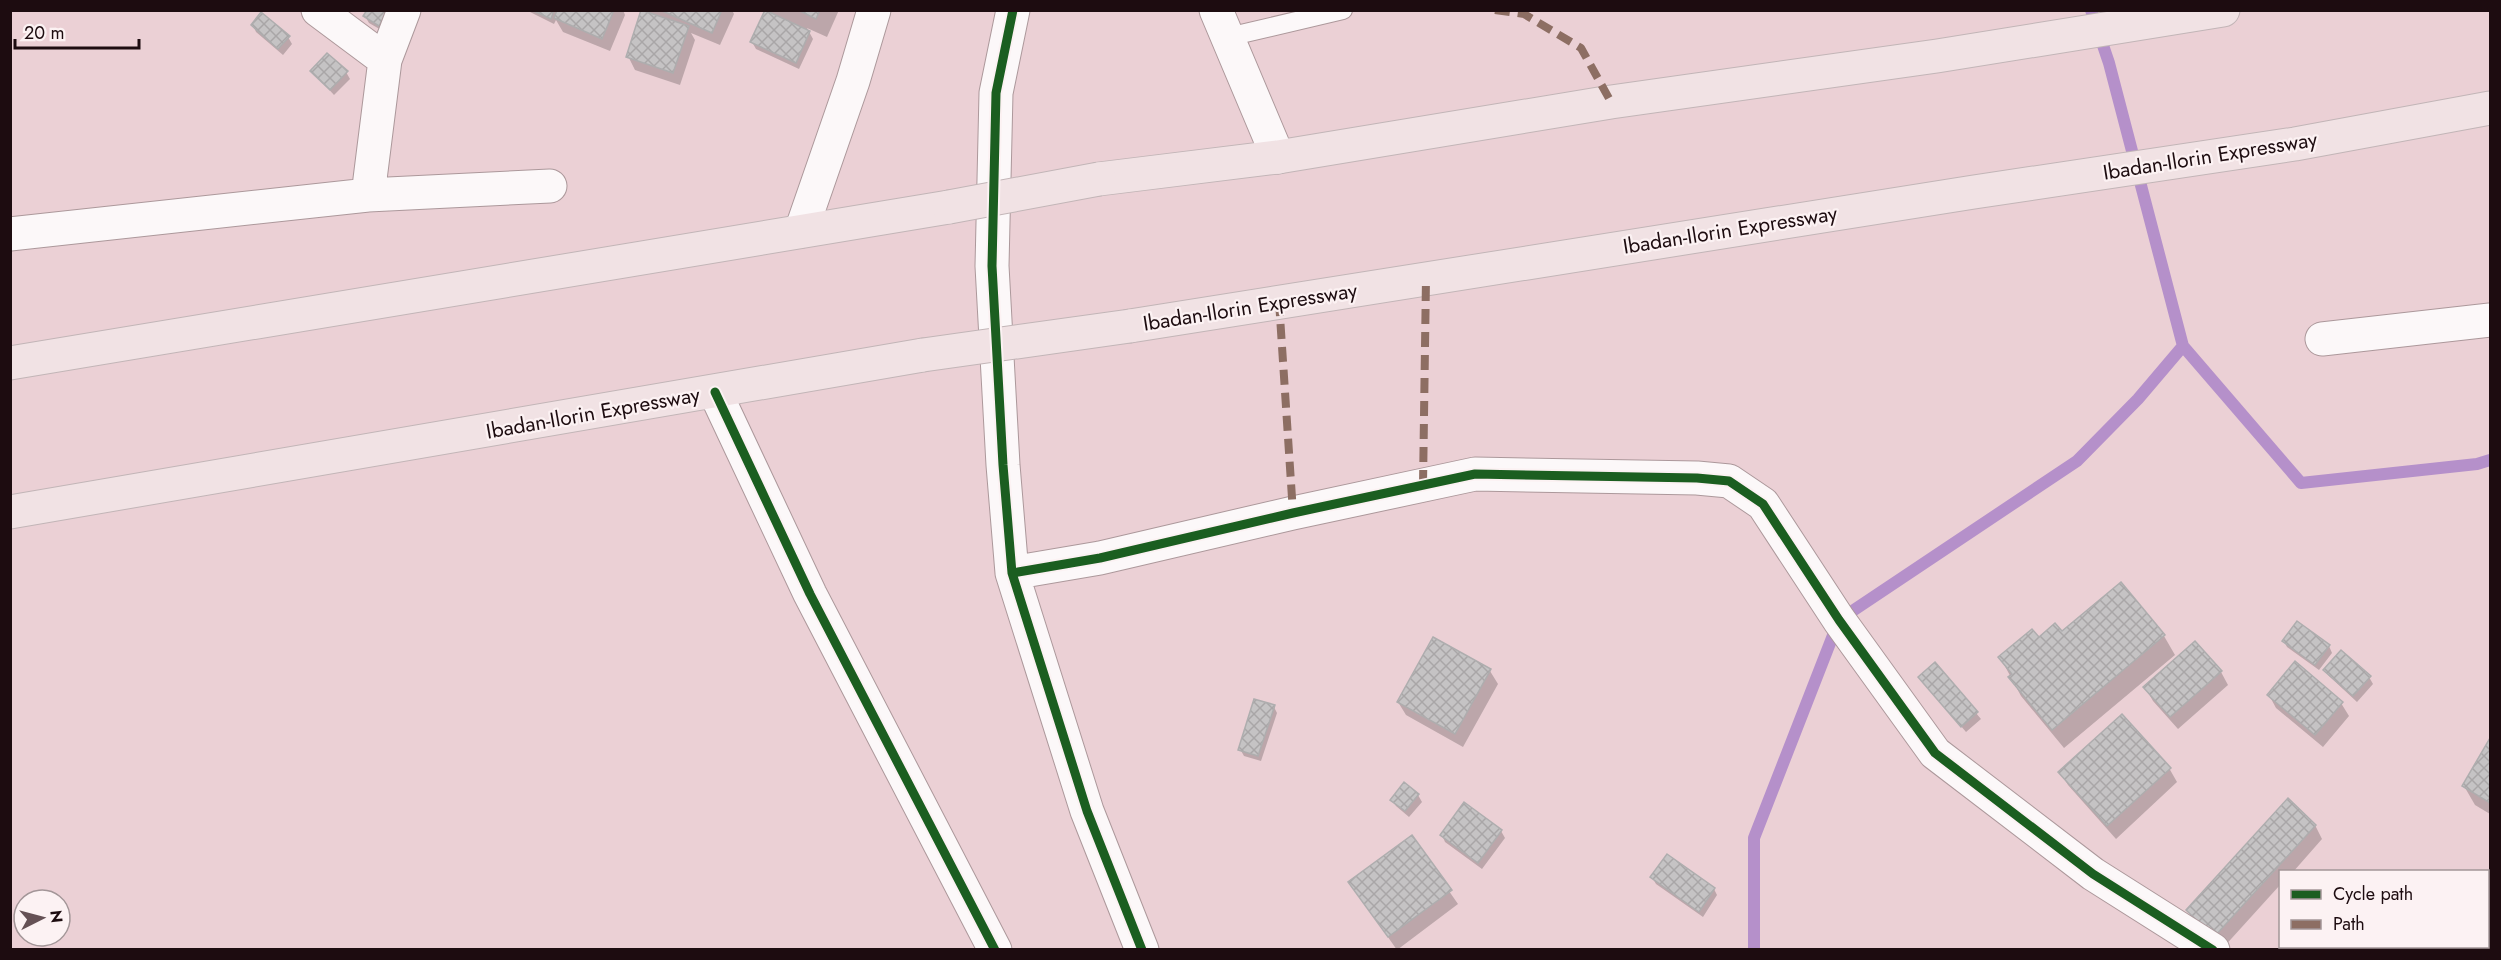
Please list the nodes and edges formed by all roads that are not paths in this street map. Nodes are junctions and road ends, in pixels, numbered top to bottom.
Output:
1 (318, 10) edge
2 (404, 10) edge
3 (874, 10) edge
4 (1013, 10) edge
5 (1343, 10) edge
6 (2223, 10) edge
7 (1222, 24) edge
8 (385, 60) junction
9 (2490, 108) edge
10 (1278, 157) junction
11 (550, 186) dead end
12 (368, 195) junction
13 (801, 231) junction
14 (10, 234) edge
15 (2490, 320) edge
16 (2322, 339) dead end
17 (10, 363) edge
18 (715, 392) junction
19 (10, 512) edge
20 (1012, 573) junction
21 (995, 950) edge
22 (1142, 950) edge
23 (2213, 950) edge

1 - 8 street
2 - 8 street
3 - 13 street
4 - 20 street
5 - 7 lane
6 - 10 highway
7 - 10 street
8 - 12 street
9 - 18 highway, Ibadan-Ilorin Expressway, bridge
10 - 13 highway, bridge
11 - 12 street
12 - 14 street
13 - 17 highway
15 - 16 street
18 - 19 highway, Ibadan-Ilorin Expressway
18 - 21 street
20 - 22 street
20 - 23 street

